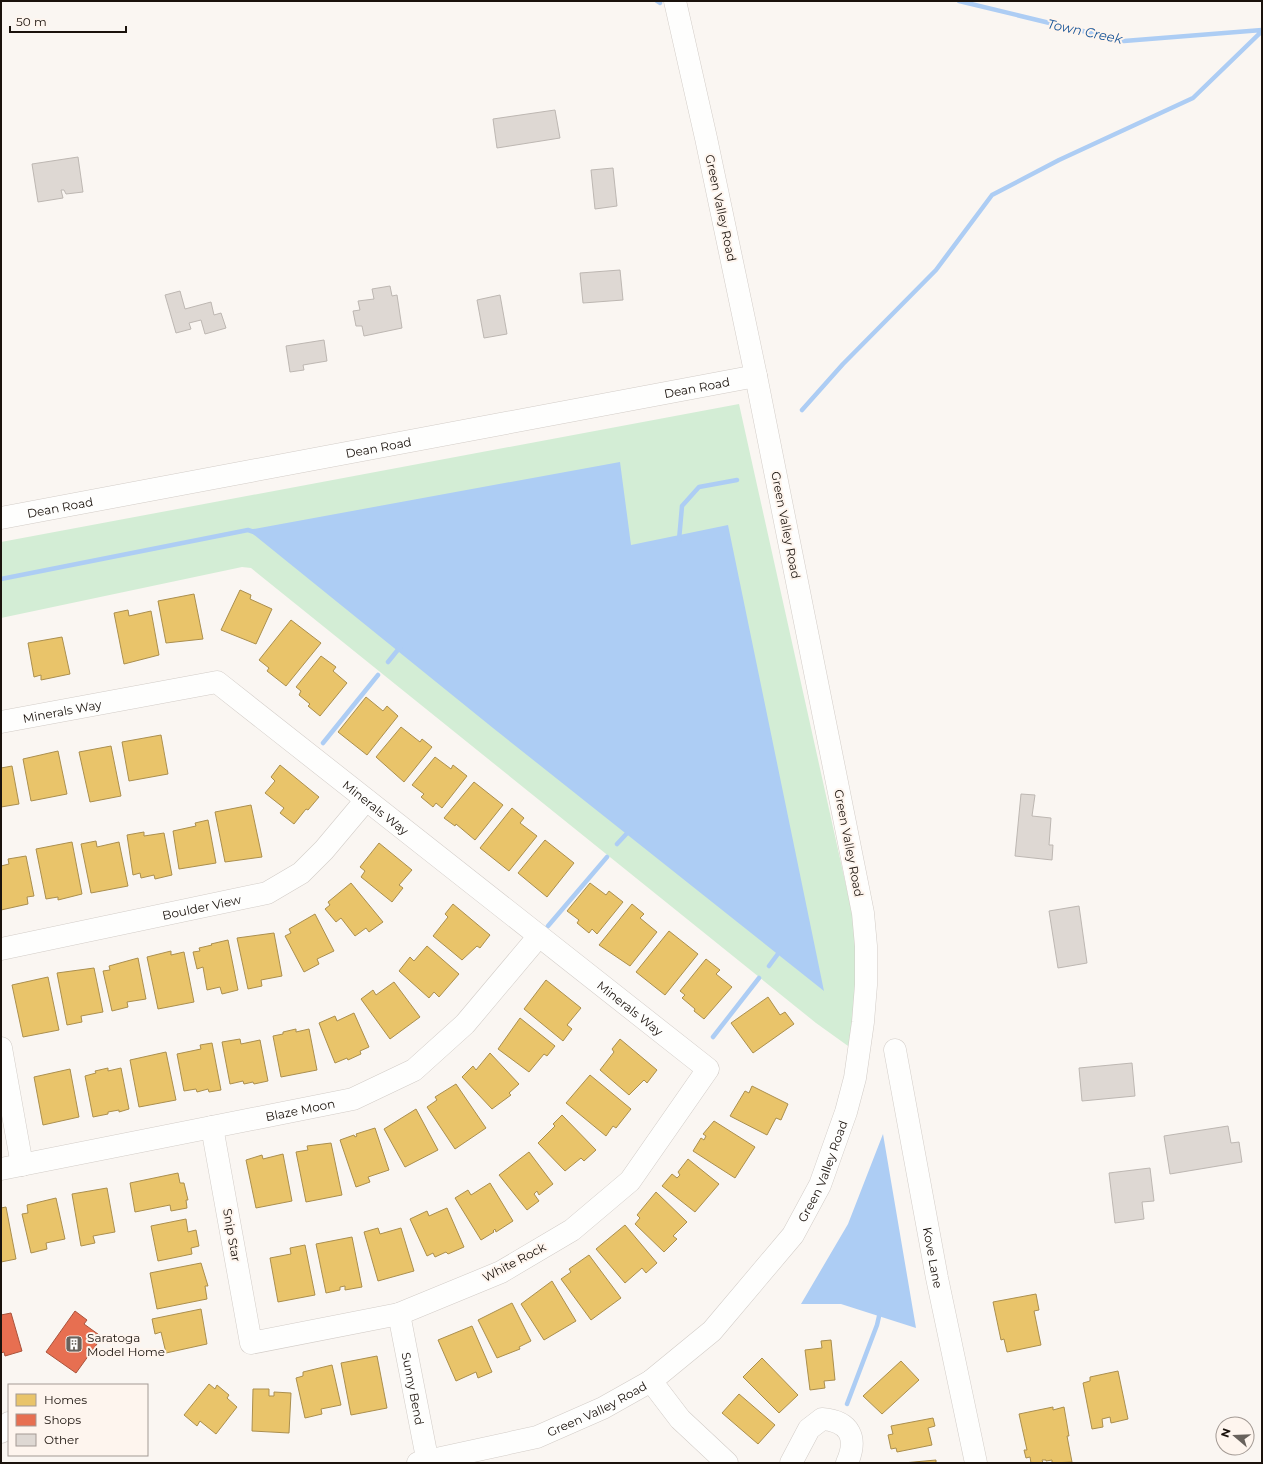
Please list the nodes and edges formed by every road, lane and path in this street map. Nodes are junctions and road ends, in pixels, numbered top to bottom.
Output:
1 (675, 1) edge
2 (756, 376) junction
3 (1, 518) edge
4 (1, 722) edge
5 (366, 800) junction
6 (539, 936) junction
7 (1, 948) edge
8 (1, 1048) edge
9 (895, 1050) dead end
10 (708, 1069) joint
11 (212, 1127) junction
12 (22, 1165) junction
13 (1, 1169) edge
14 (399, 1314) junction
15 (251, 1344) joint
16 (651, 1381) junction
17 (8, 1424) edge
18 (1, 1432) edge
19 (424, 1462) edge
20 (727, 1463) edge
21 (791, 1463) edge
22 (847, 1463) edge
23 (976, 1463) edge

1 - 2 street, Green Valley Road
2 - 3 street, Dean Road
2 - 16 street, Green Valley Road
4 - 5 street, Minerals Way
5 - 6 street, Minerals Way
5 - 7 street, Boulder View
6 - 10 street, Minerals Way
6 - 11 street, Blaze Moon
8 - 12 street
9 - 23 street, Kove Lane
10 - 14 street, White Rock
11 - 12 street, Blaze Moon
11 - 15 street, Snip Star
12 - 13 street, Blaze Moon
14 - 15 street, White Rock
14 - 19 street, Sunny Bend
16 - 19 street, Green Valley Road
16 - 20 street
17 - 18 street
21 - 22 street

